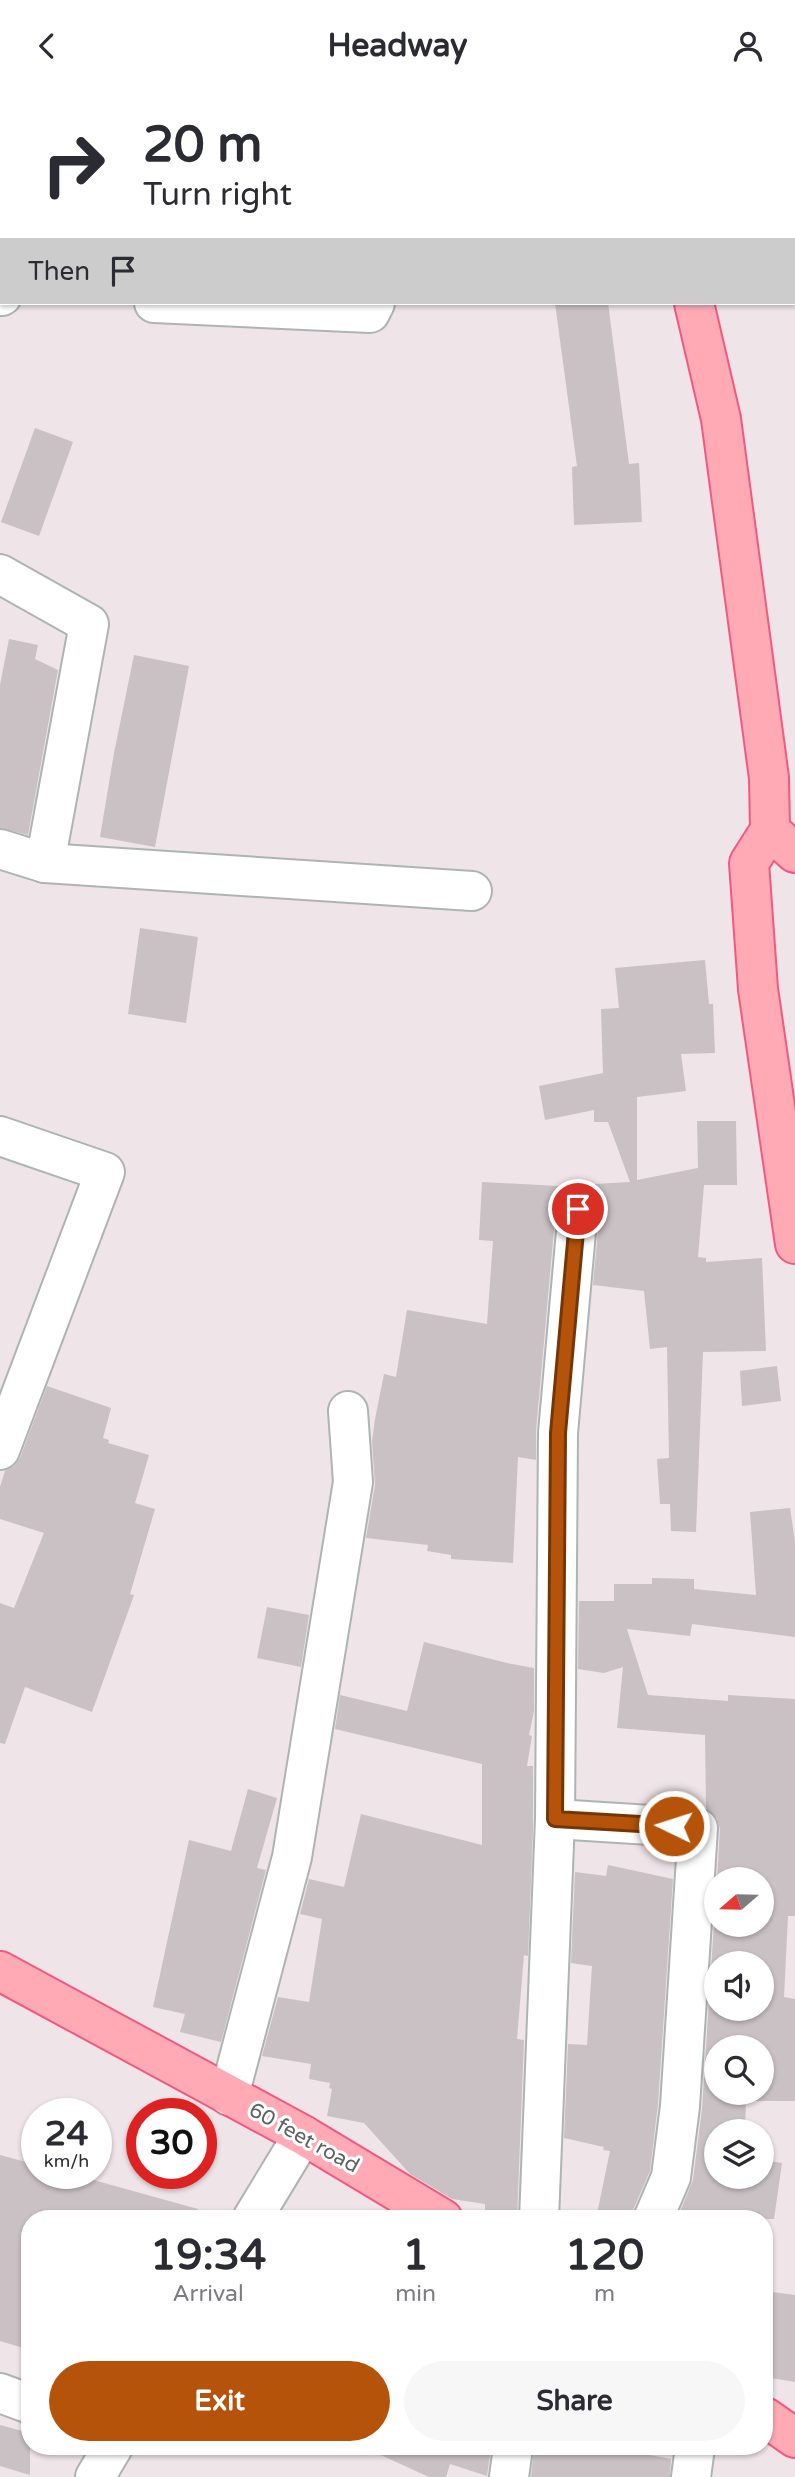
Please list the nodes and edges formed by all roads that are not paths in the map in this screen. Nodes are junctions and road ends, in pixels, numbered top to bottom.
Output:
1 (197, 305) edge
2 (374, 305) edge
3 (694, 305) edge
4 (716, 305) edge
5 (720, 409) junction
6 (0, 574) edge
7 (783, 841) edge
8 (0, 849) edge
9 (45, 863) junction
10 (472, 891) dead end
11 (0, 1136) edge
12 (578, 1209) dead end
13 (795, 1244) edge
14 (348, 1411) dead end
15 (0, 1450) edge
16 (555, 1819) junction
17 (0, 1971) edge
18 (229, 2096) junction
19 (303, 2135) junction
20 (257, 2210) edge
21 (428, 2210) edge
22 (538, 2210) edge
23 (657, 2210) edge
24 (0, 2393) edge
25 (21, 2401) edge
26 (773, 2423) edge
27 (795, 2438) edge
28 (108, 2455) edge
29 (512, 2455) edge
30 (694, 2455) edge
31 (95, 2477) edge
32 (509, 2477) edge
33 (691, 2477) edge

1 - 2 street
3 - 5 main road
4 - 5 main road
5 - 7 main road
6 - 9 street
7 - 13 main road
8 - 9 street
9 - 10 street
11 - 15 street
12 - 16 street
14 - 18 street
16 - 22 street
16 - 23 street
17 - 18 main road, 60 feet road
18 - 19 main road, 60 feet road
19 - 20 street
19 - 21 main road, 60 feet road
24 - 25 street
26 - 27 main road
28 - 31 street
29 - 32 street
30 - 33 street

